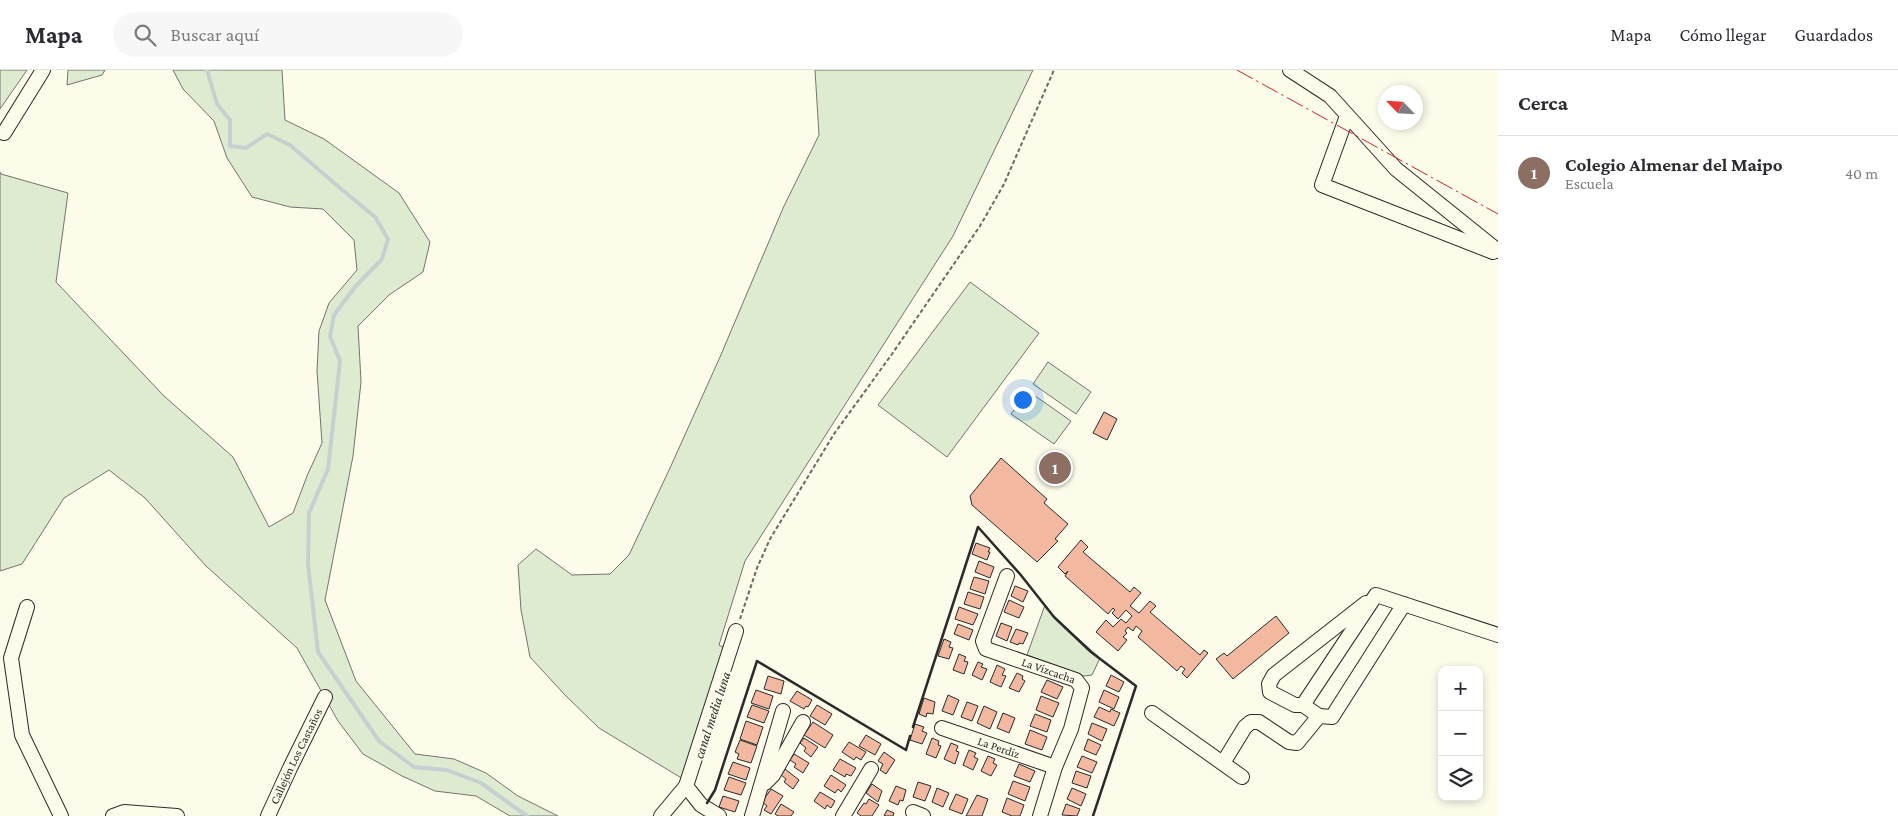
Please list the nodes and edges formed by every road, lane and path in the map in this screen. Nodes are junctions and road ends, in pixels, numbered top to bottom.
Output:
1 (42, 70) edge
2 (1054, 70) edge
3 (1290, 70) edge
4 (1347, 116) junction
5 (4, 133) dead end
6 (1498, 252) edge
7 (1007, 576) dead end
8 (1376, 595) junction
9 (1404, 604) junction
10 (27, 607) dead end
11 (736, 631) joint
12 (1498, 635) edge
13 (325, 697) dead end
14 (1303, 705) junction
15 (783, 711) dead end
16 (1152, 713) dead end
17 (1319, 716) junction
18 (803, 722) dead end
19 (942, 728) dead end
20 (1223, 763) junction
21 (1055, 767) junction
22 (870, 769) dead end
23 (1242, 777) dead end
24 (686, 786) junction
25 (761, 787) junction
26 (61, 816) edge
27 (113, 816) edge
28 (177, 816) edge
29 (268, 816) edge
30 (661, 816) edge
31 (719, 816) edge
32 (752, 816) edge
33 (843, 816) edge
34 (1040, 816) edge

1 - 5 street
2 - 11 path
3 - 4 street
4 - 6 street
4 - 6 street
7 - 21 street, La Vizcacha
8 - 9 street
8 - 14 street
8 - 14 street
9 - 12 street
9 - 17 street
10 - 26 street
11 - 24 street
13 - 29 street, Callejón Los Castaños
14 - 17 street
15 - 25 street
16 - 20 street
17 - 20 street
18 - 25 street
19 - 21 street, La Perdiz
20 - 23 street
21 - 34 street, La Vizcacha
22 - 33 street
24 - 30 street
24 - 31 street
25 - 32 street
27 - 28 street

